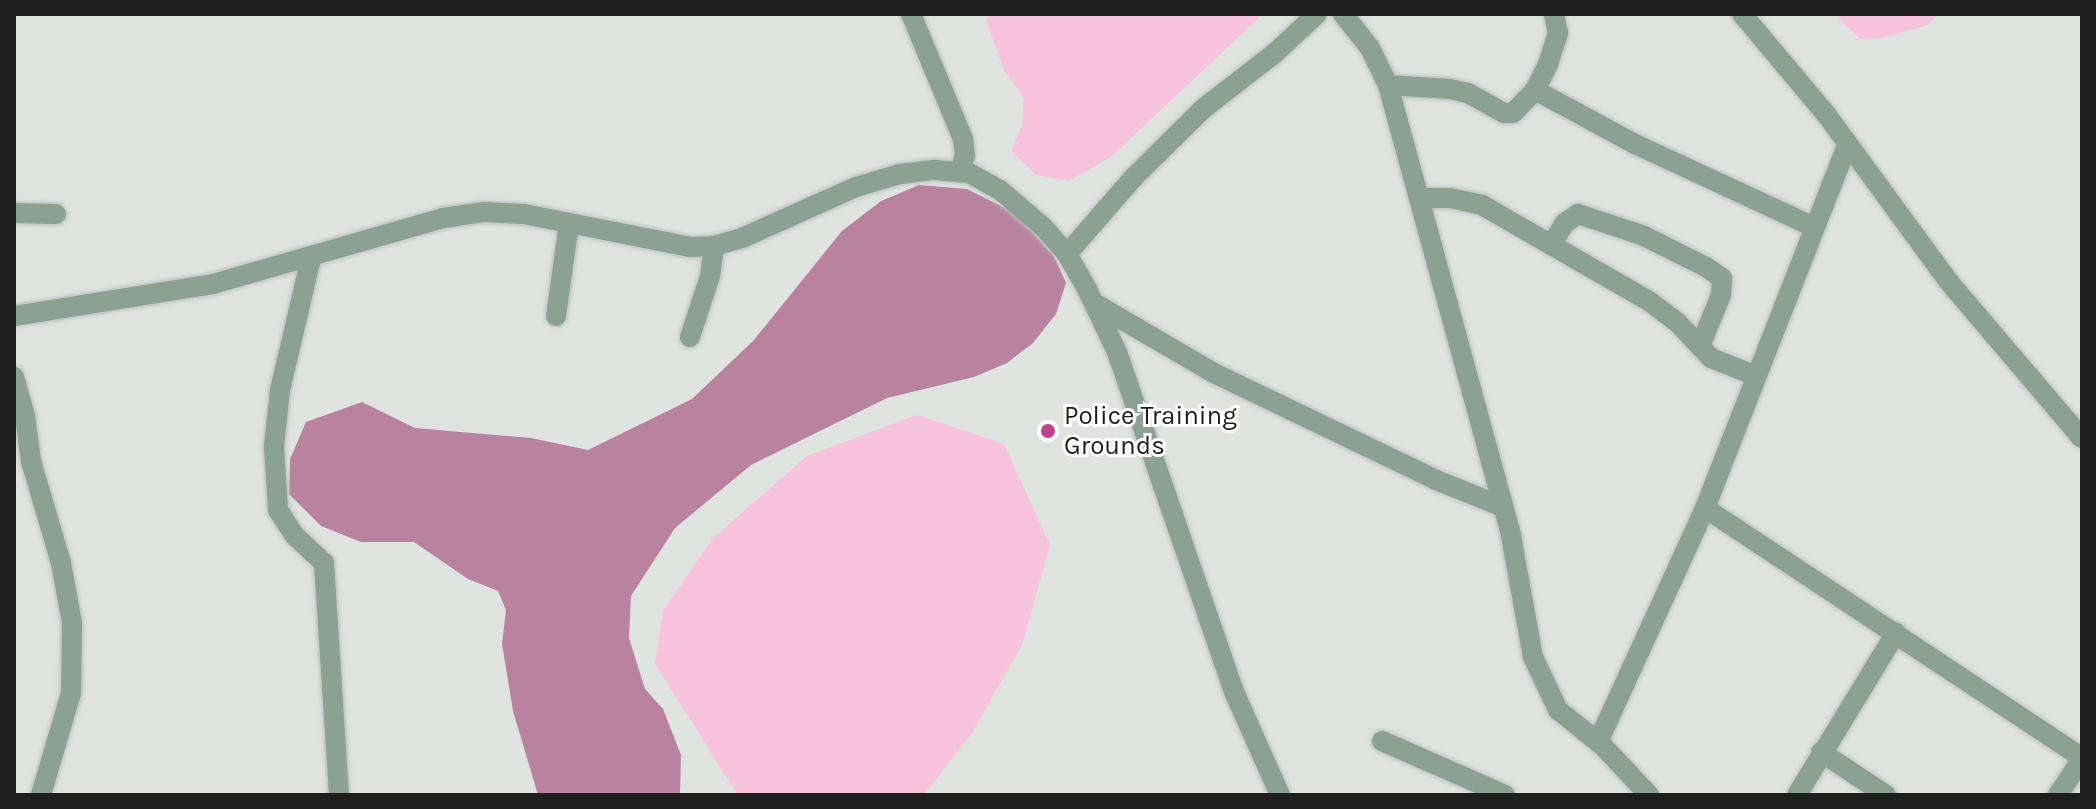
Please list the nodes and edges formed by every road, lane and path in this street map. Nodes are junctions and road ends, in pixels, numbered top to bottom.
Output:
1 (911, 14) edge
2 (1317, 14) edge
3 (1343, 14) edge
4 (1554, 14) edge
5 (1742, 14) edge
6 (1388, 85) junction
7 (1535, 90) junction
8 (1847, 146) junction
9 (960, 172) junction
10 (1420, 198) junction
11 (14, 213) edge
12 (56, 214) dead end
13 (569, 224) junction
14 (1814, 227) junction
15 (1551, 245) junction
16 (714, 246) junction
17 (1067, 254) junction
18 (311, 258) junction
19 (1094, 303) junction
20 (14, 316) edge
21 (556, 316) dead end
22 (690, 337) dead end
23 (1700, 346) junction
24 (1756, 376) junction
25 (14, 377) edge
26 (2082, 438) edge
27 (1503, 507) junction
28 (1705, 508) junction
29 (1896, 633) junction
30 (1382, 741) dead end
31 (1598, 742) junction
32 (1821, 752) junction
33 (2082, 758) edge
34 (41, 795) edge
35 (339, 795) edge
36 (1280, 795) edge
37 (1505, 795) edge
38 (1649, 795) edge
39 (1797, 795) edge
40 (1886, 795) edge
41 (2058, 795) edge

1 - 9 street
2 - 17 street
3 - 6 street
4 - 7 street
5 - 8 street
6 - 7 street
6 - 10 street
7 - 14 street
8 - 14 street
8 - 26 street
9 - 16 street
9 - 17 street
10 - 15 street
10 - 27 street
11 - 12 street
13 - 16 street
13 - 18 street
13 - 21 street
14 - 24 street
15 - 23 street
15 - 23 street
16 - 22 street
17 - 19 street
18 - 20 street
18 - 35 street
19 - 27 street
19 - 36 street
23 - 24 street
24 - 28 street
25 - 34 street
27 - 31 street
28 - 29 street
28 - 31 street
29 - 32 street
29 - 33 street
30 - 37 street
31 - 38 street
32 - 39 street
32 - 40 street
33 - 41 street

